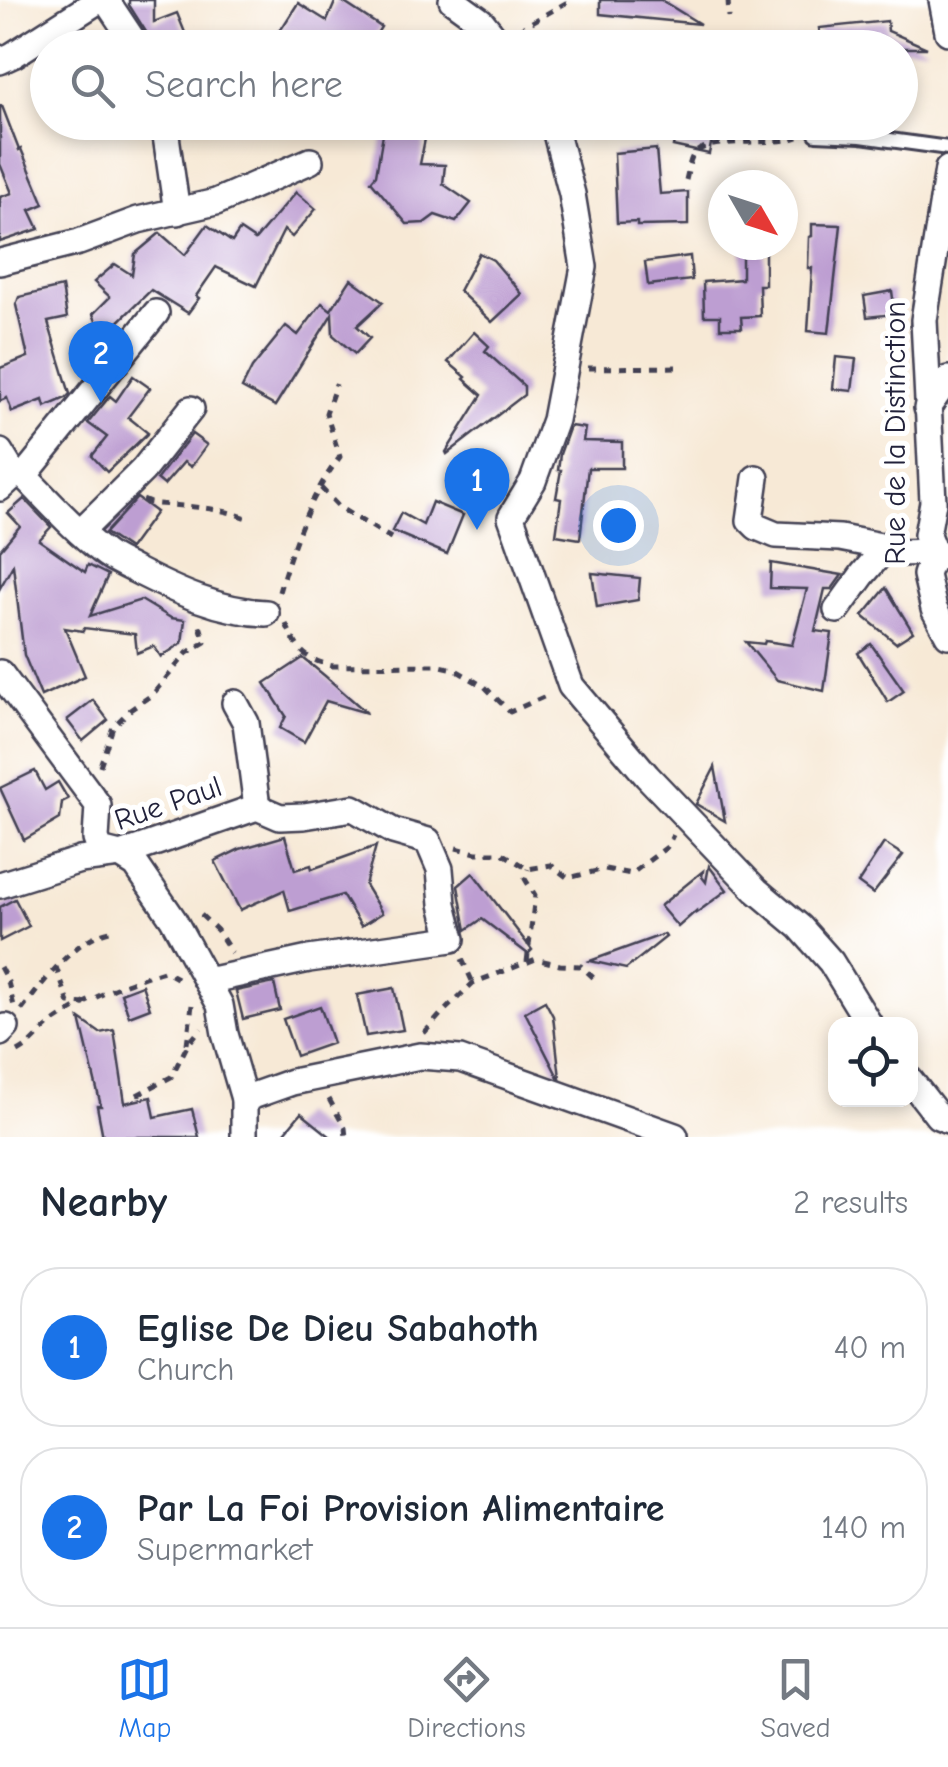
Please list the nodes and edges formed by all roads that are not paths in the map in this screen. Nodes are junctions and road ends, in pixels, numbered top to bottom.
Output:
1 (102, 0) edge
2 (452, 0) edge
3 (942, 0) edge
4 (53, 30) edge
5 (124, 30) edge
6 (488, 30) edge
7 (948, 32) edge
8 (30, 44) edge
9 (0, 60) edge
10 (167, 140) edge
11 (558, 140) edge
12 (890, 140) edge
13 (948, 148) edge
14 (310, 161) dead end
15 (948, 169) edge
16 (178, 212) junction
17 (0, 262) edge
18 (156, 313) dead end
19 (948, 380) edge
20 (927, 408) junction
21 (191, 409) dead end
22 (0, 452) edge
23 (756, 478) dead end
24 (13, 480) edge
25 (940, 511) edge
26 (80, 532) junction
27 (886, 547) junction
28 (941, 555) edge
29 (837, 610) dead end
30 (269, 612) road end
31 (948, 635) edge
32 (0, 674) edge
33 (235, 704) dead end
34 (257, 807) junction
35 (120, 855) junction
36 (0, 884) edge
37 (205, 978) junction
38 (865, 1017) edge
39 (918, 1090) edge
40 (244, 1100) junction
41 (948, 1120) edge
42 (674, 1136) edge
43 (244, 1137) edge

1 - 4 street
1 - 5 street
2 - 6 street
3 - 7 street
8 - 9 street
10 - 16 street
11 - 38 street
12 - 13 lane
14 - 16 street
15 - 20 street, Rue de la Distinction
16 - 17 street
18 - 24 street
19 - 20 street
20 - 25 street, Rue de la Distinction
21 - 26 street
22 - 24 street
23 - 27 street
24 - 26 street
25 - 28 street, Rue de la Distinction
26 - 30 street
27 - 28 street
27 - 29 street
28 - 31 street, Rue de la Distinction
32 - 35 street
33 - 34 street
34 - 35 street, Rue Paul
34 - 37 street, Rue Paul
35 - 36 street, Rue Paul
35 - 37 street
37 - 40 street
39 - 41 street
40 - 42 street
40 - 43 street

